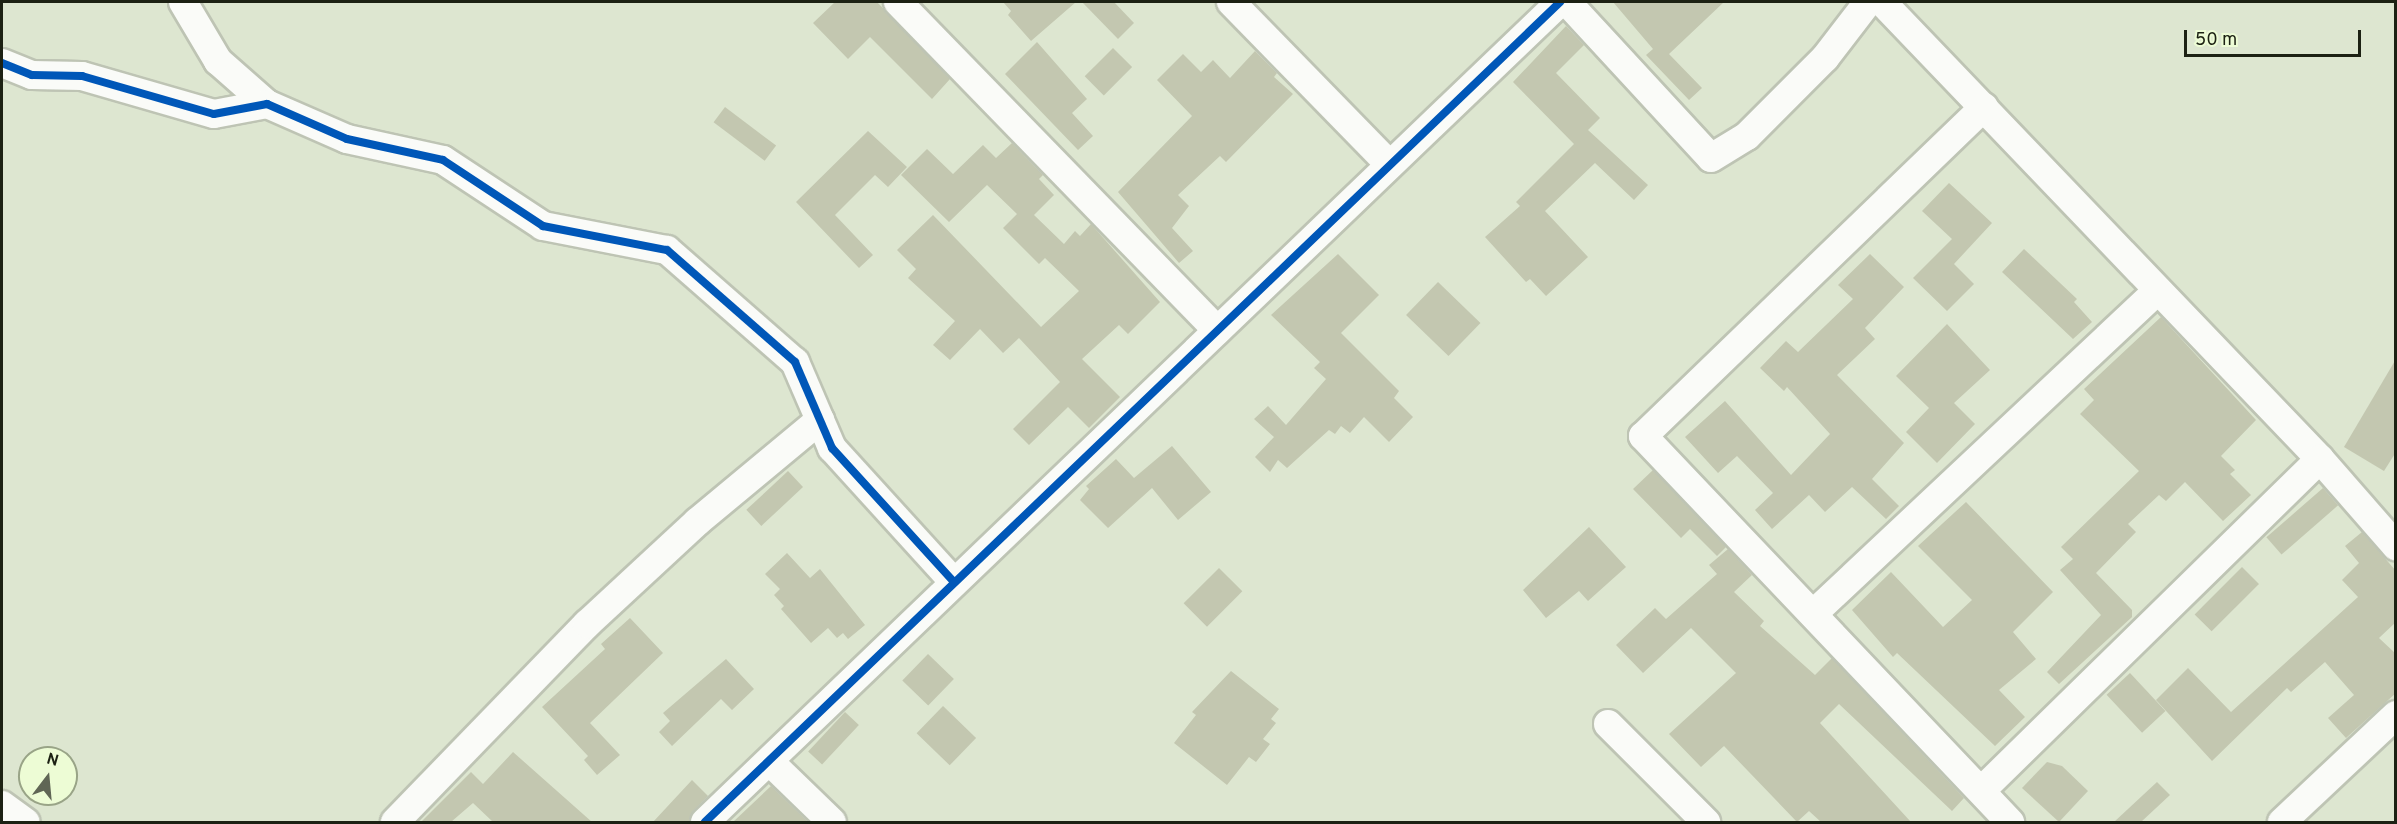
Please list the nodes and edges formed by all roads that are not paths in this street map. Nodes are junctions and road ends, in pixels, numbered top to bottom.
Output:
1 (183, 2) edge
2 (898, 2) edge
3 (1231, 2) edge
4 (1560, 2) edge
5 (1567, 2) edge
6 (1868, 2) edge
7 (1882, 2) edge
8 (2, 63) edge
9 (267, 104) junction
10 (1984, 107) junction
11 (1389, 164) junction
12 (2158, 290) junction
13 (1217, 330) junction
14 (820, 420) junction
15 (2320, 459) junction
16 (2396, 546) edge
17 (954, 582) junction
18 (1813, 614) junction
19 (2396, 715) edge
20 (1608, 724) dead end
21 (770, 762) junction
22 (1982, 790) junction
23 (2, 805) edge
24 (25, 822) edge
25 (395, 822) edge
26 (705, 822) edge
27 (832, 822) edge
28 (1706, 822) edge
29 (2010, 822) edge
30 (2282, 822) edge

1 - 9 street
2 - 13 street
3 - 11 street
4 - 11 street
5 - 6 street
7 - 10 street
8 - 9 street
9 - 14 street
10 - 12 street
10 - 18 street
11 - 13 street
12 - 15 street
12 - 18 street
13 - 17 street
14 - 17 street
14 - 25 street
15 - 16 street
15 - 22 street
17 - 21 street
18 - 22 street
19 - 30 street
20 - 28 street
21 - 26 street
21 - 27 street
22 - 29 street
23 - 24 street

